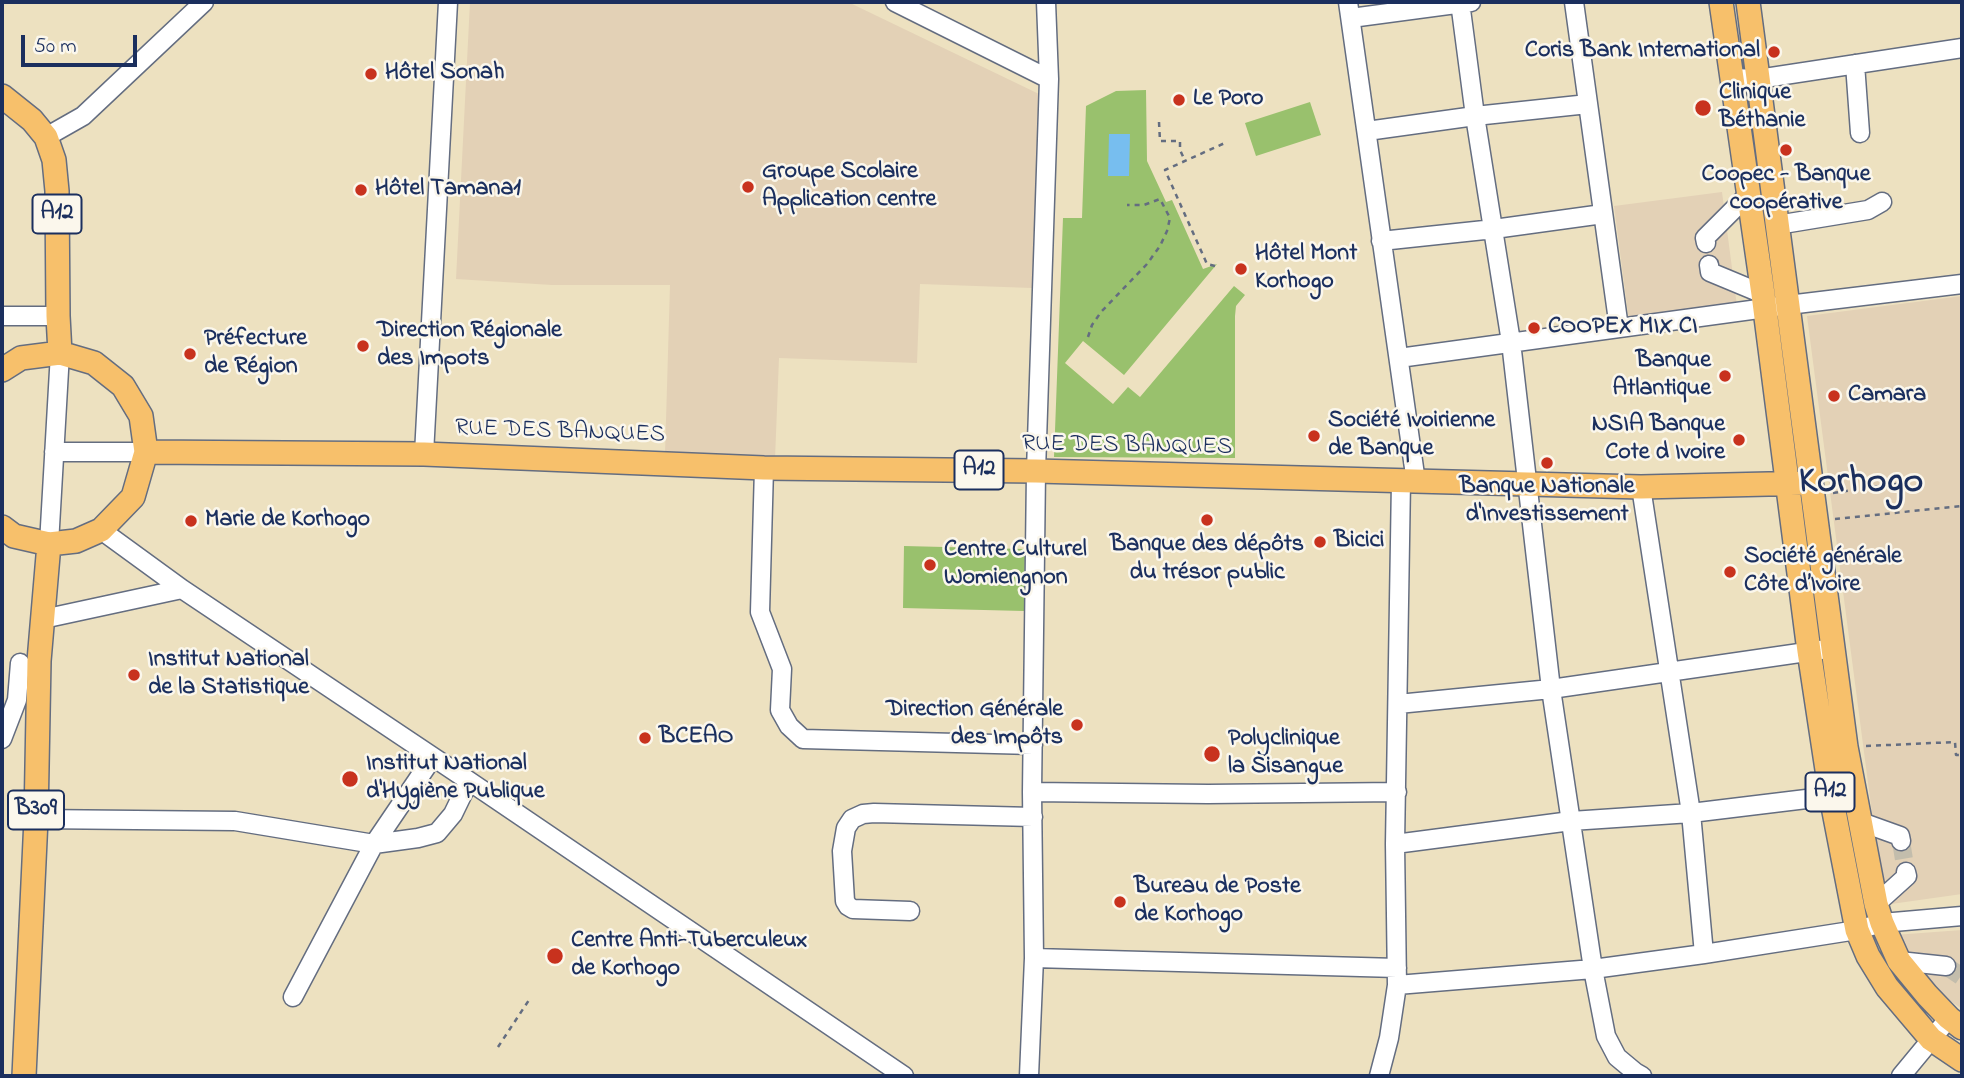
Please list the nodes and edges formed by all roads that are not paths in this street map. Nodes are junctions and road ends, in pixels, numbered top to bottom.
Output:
1 (204, 2) edge
2 (448, 2) edge
3 (895, 2) edge
4 (1046, 2) edge
5 (1464, 2) edge
6 (1574, 2) edge
7 (1721, 2) edge
8 (1748, 2) edge
9 (1350, 10) edge
10 (1962, 48) edge
11 (1855, 64) junction
12 (1732, 78) junction
13 (1049, 79) junction
14 (1758, 79) junction
15 (2, 96) edge
16 (1588, 104) junction
17 (1475, 116) junction
18 (1367, 131) junction
19 (1860, 134) dead end
20 (46, 137) junction
21 (1749, 194) junction
22 (1882, 202) dead end
23 (1603, 214) junction
24 (1777, 225) junction
25 (1494, 229) junction
26 (1381, 241) junction
27 (1706, 243) dead end
28 (1709, 265) dead end
29 (1962, 284) edge
30 (1764, 301) junction
31 (1788, 305) junction
32 (2, 316) edge
33 (58, 316) junction
34 (1619, 328) junction
35 (1511, 342) junction
36 (60, 353) junction
37 (1399, 358) junction
38 (2, 370) edge
39 (54, 452) junction
40 (146, 452) junction
41 (425, 454) junction
42 (764, 468) junction
43 (1037, 471) junction
44 (1409, 482) junction
45 (1787, 484) junction
46 (1526, 485) junction
47 (1641, 487) junction
48 (1813, 489) junction
49 (2, 527) edge
50 (101, 530) junction
51 (49, 544) junction
52 (182, 589) junction
53 (43, 619) junction
54 (1833, 648) junction
55 (1809, 651) junction
56 (20, 663) edge
57 (1668, 672) junction
58 (1551, 689) junction
59 (1398, 704) junction
60 (2, 739) edge
61 (1033, 745) junction
62 (433, 757) junction
63 (1851, 772) junction
64 (470, 782) junction
65 (1829, 786) junction
66 (1032, 792) junction
67 (1397, 792) junction
68 (1691, 813) junction
69 (1033, 817) junction
70 (36, 819) junction
71 (1571, 821) junction
72 (1861, 822) junction
73 (1901, 841) dead end
74 (374, 844) junction
75 (1395, 844) junction
76 (1906, 872) tunnel mouth
77 (909, 911) dead end
78 (1879, 914) junction
79 (1962, 916) edge
80 (1857, 930) junction
81 (1704, 954) junction
82 (1034, 958) junction
83 (1899, 961) junction
84 (1946, 966) tunnel mouth
85 (1593, 969) junction
86 (1397, 977) junction
87 (293, 998) dead end
88 (1956, 1023) edge
89 (1931, 1039) junction
90 (1962, 1060) edge
91 (24, 1076) edge
92 (904, 1076) edge
93 (1029, 1076) edge
94 (1379, 1076) edge
95 (1642, 1076) edge
96 (1901, 1076) edge

1 - 20 street
2 - 41 street
3 - 13 street
4 - 13 street
5 - 9 street
5 - 17 street
6 - 16 street
7 - 12 main road, A12
8 - 14 main road, A12
9 - 18 street
10 - 11 street
11 - 14 street
11 - 19 street
12 - 14 street
12 - 21 main road, A12
13 - 43 street
14 - 24 main road, A12
15 - 20 main road, A12
16 - 17 street
16 - 23 street
17 - 18 street
17 - 25 street
18 - 26 street
20 - 33 main road, A12
21 - 27 street
21 - 30 main road, A12
22 - 24 street
23 - 25 street
23 - 34 street
24 - 31 main road, A12
25 - 26 street
25 - 35 street
26 - 37 street
28 - 30 street
29 - 31 street
30 - 31 street
30 - 34 street
30 - 45 main road, A12
31 - 48 main road, A12
32 - 33 street
33 - 36 main road, A12
34 - 35 street
35 - 37 street
35 - 46 street
36 - 38 main road
36 - 39 street
36 - 40 main road
37 - 44 street
39 - 40 street
39 - 51 street
40 - 41 main road, RUE DES BANQUES / A12
40 - 50 main road
41 - 42 main road, RUE DES BANQUES / A12
42 - 43 main road, RUE DES BANQUES / A12
42 - 61 street
43 - 44 main road, RUE DES BANQUES / A12
43 - 61 street
44 - 46 main road, RUE DES BANQUES / A12
44 - 59 street
45 - 47 main road, RUE DES BANQUES / A12
45 - 48 main road, RUE DES BANQUES / A12
45 - 55 main road, A12
46 - 47 main road, RUE DES BANQUES / A12
46 - 58 street
47 - 57 street
48 - 54 main road, A12
49 - 51 main road
50 - 51 main road
50 - 52 street
51 - 53 main road, B309
52 - 53 street
52 - 62 street
53 - 56 main road, B309
54 - 55 street
54 - 63 main road, A12
55 - 57 street
55 - 65 main road, A12
56 - 60 street
56 - 70 main road, B309
57 - 58 street
57 - 68 street
58 - 59 street
58 - 71 street
59 - 67 street
61 - 66 street
62 - 64 street
62 - 74 street
63 - 65 main road
63 - 72 main road, A12
64 - 74 street
64 - 92 street
65 - 68 street
65 - 80 main road, A12
66 - 67 street
66 - 69 street
67 - 75 street
68 - 71 street
68 - 81 street
69 - 77 street
69 - 82 street
70 - 74 street
70 - 91 main road, B309
71 - 75 street
71 - 85 street
72 - 73 street
72 - 78 main road, A12
74 - 87 street
75 - 86 street
76 - 78 street
78 - 79 street
78 - 80 street
78 - 83 main road, A12
80 - 81 street
80 - 89 main road, A12
81 - 85 street
82 - 86 street
82 - 93 street
83 - 84 street
83 - 88 main road, A12
85 - 86 street
85 - 95 street
86 - 94 street
88 - 89 street
89 - 90 main road, A12
89 - 96 street

